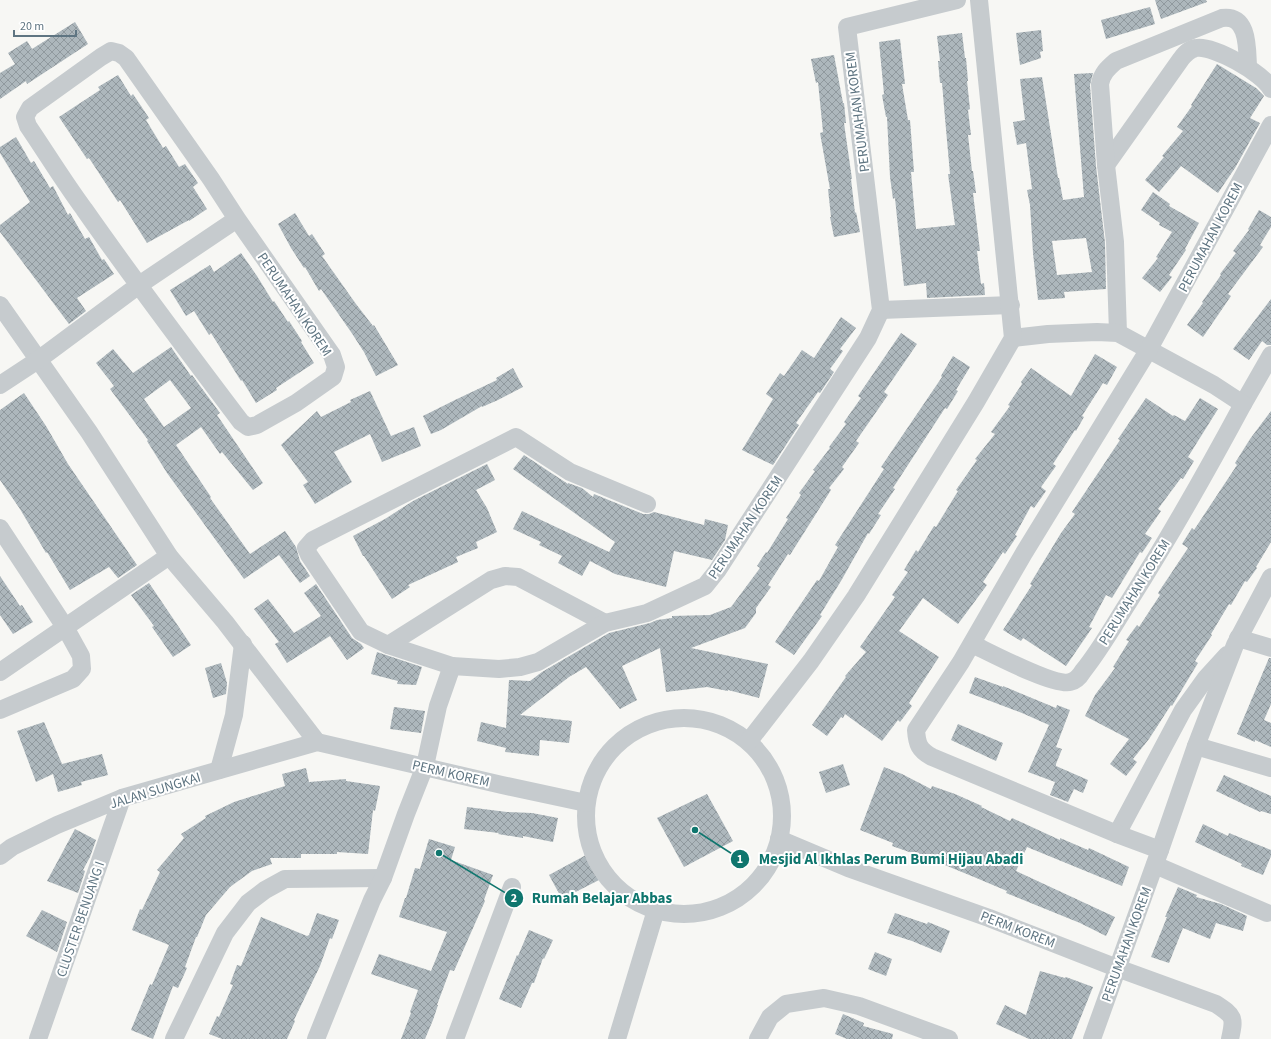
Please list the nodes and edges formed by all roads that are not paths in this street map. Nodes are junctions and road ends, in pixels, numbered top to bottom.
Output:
1 (957, 0) edge
2 (979, 0) edge
3 (1190, 40) junction
4 (1248, 67) junction
5 (1271, 89) edge
6 (1271, 125) edge
7 (1106, 164) junction
8 (237, 219) junction
9 (139, 285) junction
10 (0, 305) edge
11 (1011, 306) junction
12 (881, 310) junction
13 (1118, 333) junction
14 (1014, 338) junction
15 (1149, 349) junction
16 (1271, 355) edge
17 (38, 360) junction
18 (0, 385) edge
19 (1244, 404) junction
20 (647, 504) dead end
21 (0, 528) edge
22 (169, 556) junction
23 (1271, 577) edge
24 (605, 623) junction
25 (65, 627) junction
26 (1237, 641) junction
27 (242, 644) junction
28 (388, 644) junction
29 (972, 644) junction
30 (1271, 648) edge
31 (452, 666) junction
32 (0, 672) edge
33 (0, 710) edge
34 (749, 741) junction
35 (317, 742) junction
36 (1196, 746) junction
37 (425, 766) junction
38 (1271, 768) edge
39 (218, 770) junction
40 (122, 798) junction
41 (586, 802) junction
42 (1117, 834) junction
43 (780, 839) junction
44 (0, 856) edge
45 (1158, 857) junction
46 (383, 878) junction
47 (512, 887) dead end
48 (656, 910) junction
49 (1267, 913) dead end
50 (1117, 968) junction
51 (38, 1039) edge
52 (174, 1039) edge
53 (316, 1039) edge
54 (455, 1039) edge
55 (617, 1039) edge
56 (758, 1039) edge
57 (949, 1039) edge
58 (1092, 1039) edge
59 (1230, 1039) edge

1 - 12 street, PERUMAHAN KOREM
2 - 11 street
3 - 4 street
3 - 4 street
3 - 7 street
3 - 7 street
4 - 5 street
6 - 15 street, PERUMAHAN KOREM
7 - 13 street
8 - 9 street
8 - 9 street, PERUMAHAN KOREM
8 - 9 street, PERUMAHAN KOREM
9 - 17 street
10 - 17 street
11 - 12 street
11 - 14 street
12 - 24 street, PERUMAHAN KOREM
13 - 14 street
13 - 15 street
14 - 34 street
15 - 19 street
15 - 29 street, PERUMAHAN KOREM
16 - 19 street, PERUMAHAN KOREM
17 - 18 street
17 - 22 street
19 - 29 street, PERUMAHAN KOREM
20 - 28 street, PERUMAHAN KOREM
21 - 25 street
22 - 25 street
22 - 27 street
23 - 26 street, PERUMAHAN KOREM
24 - 28 street
24 - 31 street, PERUMAHAN KOREM
25 - 32 street
25 - 33 street
26 - 30 street
26 - 36 street, PERUMAHAN KOREM
26 - 42 street
27 - 35 street
27 - 39 street
28 - 31 street, PERUMAHAN KOREM
29 - 42 street, PERUMAHAN KOREM
31 - 37 street
34 - 41 street
34 - 43 street
35 - 37 street, PERM KOREM
35 - 39 street, JALAN SUNGKAI
36 - 38 street
36 - 45 street, PERUMAHAN KOREM
37 - 41 street, PERM KOREM
37 - 46 street
39 - 40 street, JALAN SUNGKAI
40 - 44 street, JALAN SUNGKAI
40 - 51 street, CLUSTER BENUANG I
41 - 48 street
42 - 45 street, PERUMAHAN KOREM
43 - 48 street
43 - 50 street, PERM KOREM
45 - 49 street
45 - 50 street, PERUMAHAN KOREM
46 - 52 street
46 - 53 street
47 - 54 street
48 - 55 street
50 - 58 street, PERUMAHAN KOREM
50 - 59 street, PERM KOREM
56 - 57 street

